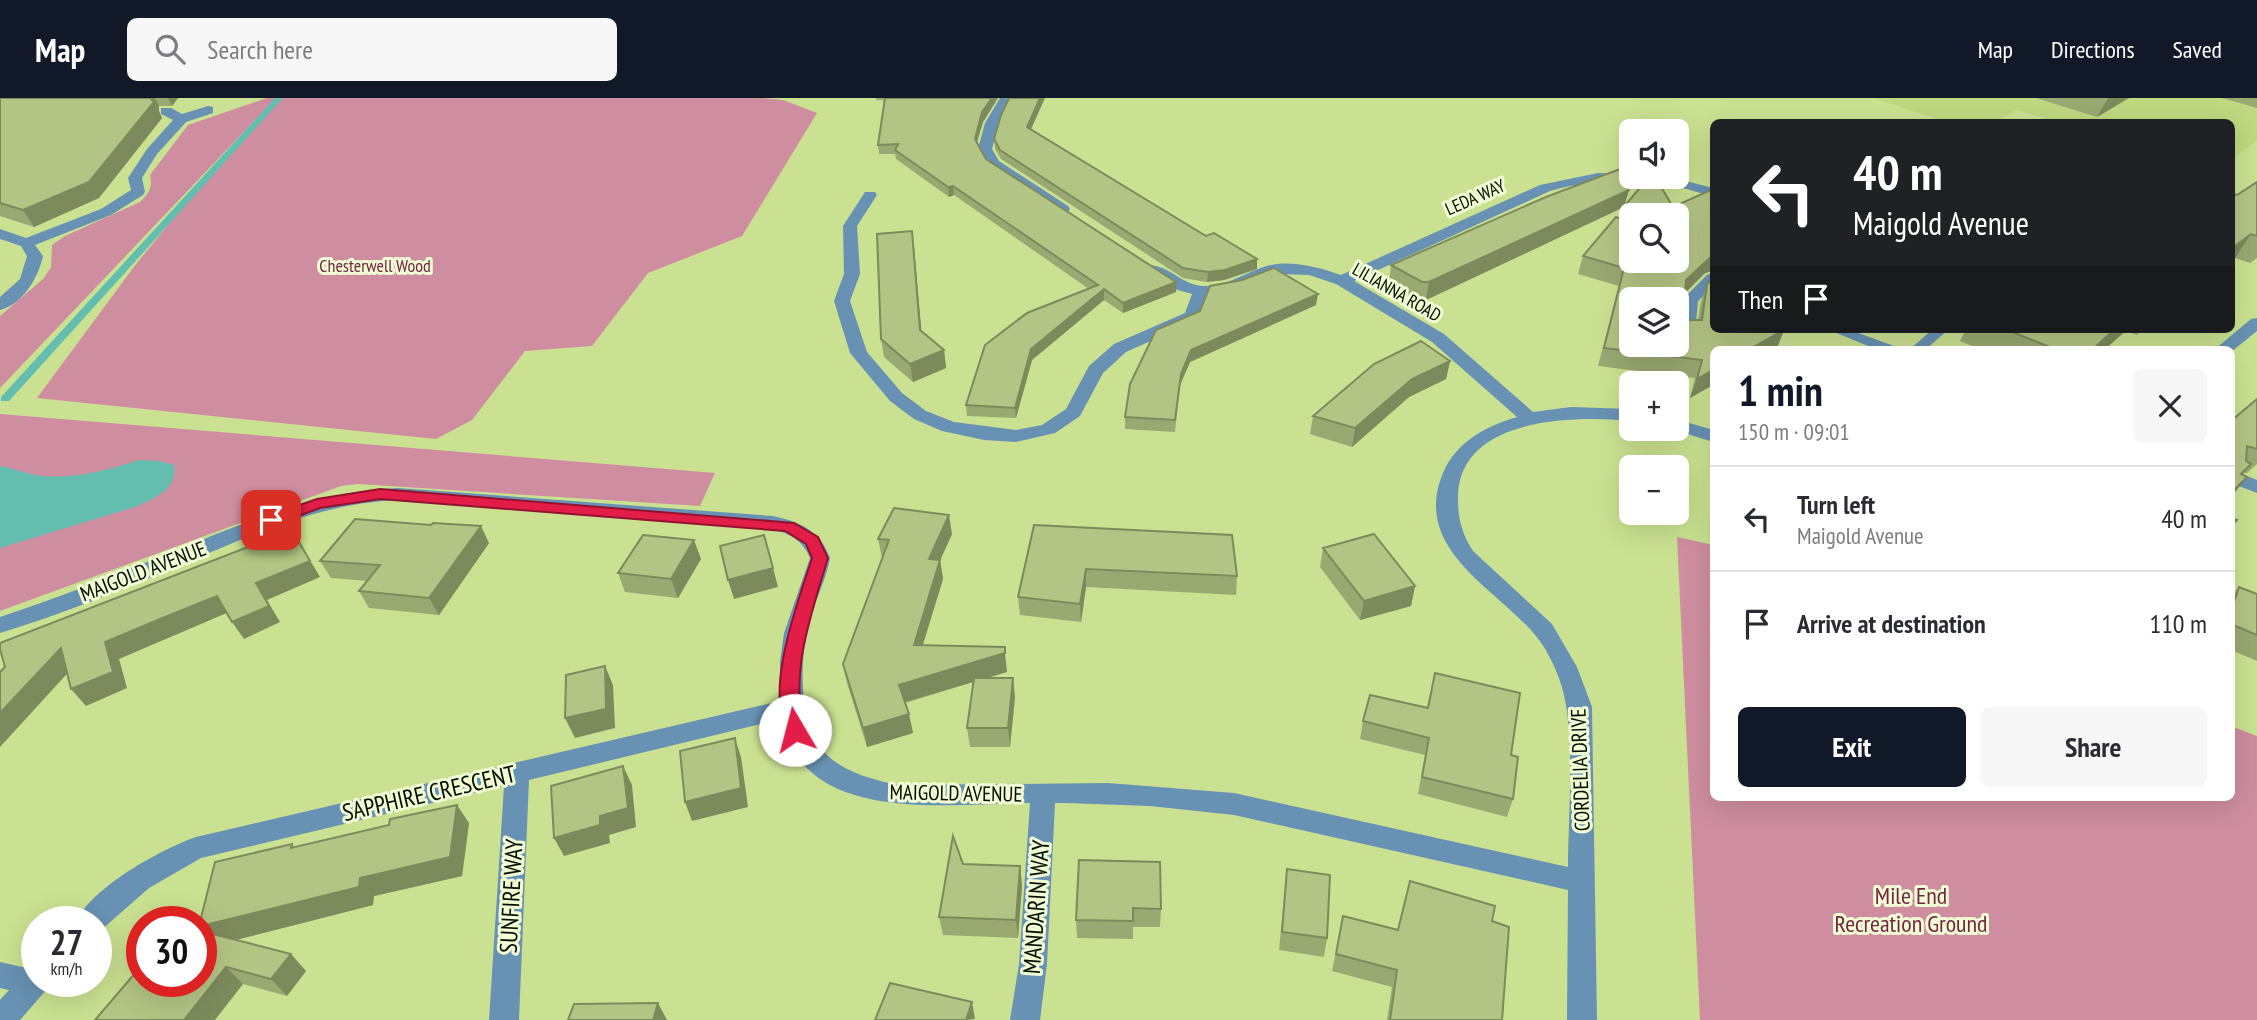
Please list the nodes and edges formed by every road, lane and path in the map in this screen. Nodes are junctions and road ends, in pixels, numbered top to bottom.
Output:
1 (1006, 98) edge
2 (208, 110) dead end
3 (166, 111) dead end
4 (181, 119) junction
5 (1619, 177) edge
6 (1689, 186) edge
7 (1710, 191) edge
8 (870, 195) dead end
9 (1082, 221) edge
10 (0, 234) edge
11 (26, 243) junction
12 (1140, 260) edge
13 (1342, 281) junction
14 (1710, 281) edge
15 (1201, 291) junction
16 (0, 305) edge
17 (1689, 311) edge
18 (2257, 323) edge
19 (1844, 333) edge
20 (1937, 333) edge
21 (1881, 346) edge
22 (1921, 346) edge
23 (2228, 346) edge
24 (1619, 414) edge
25 (1530, 419) junction
26 (1689, 428) edge
27 (1710, 435) edge
28 (2235, 478) edge
29 (2257, 487) edge
30 (0, 625) edge
31 (790, 708) junction
32 (517, 773) junction
33 (1043, 794) junction
34 (1582, 882) junction
35 (107, 906) edge
36 (0, 975) edge
37 (21, 979) edge
38 (22, 997) edge
39 (1, 1020) edge
40 (504, 1020) edge
41 (1025, 1020) edge
42 (1582, 1020) edge

1 - 9 street
2 - 4 street
3 - 4 street
4 - 11 street
5 - 13 street, LEDA WAY
6 - 7 street
8 - 15 street
10 - 11 street
11 - 16 street
12 - 15 street, LILIANNA ROAD
13 - 15 street, LILIANNA ROAD
13 - 25 street, LILIANNA ROAD
14 - 17 street
18 - 23 street
19 - 21 lane
20 - 22 lane
24 - 25 street, CORDELIA DRIVE
25 - 34 street, CORDELIA DRIVE
26 - 27 street
28 - 29 street
30 - 31 street, MAIGOLD AVENUE
31 - 32 street, SAPPHIRE CRESCENT
31 - 33 street, MAIGOLD AVENUE
32 - 35 street, SAPPHIRE CRESCENT
32 - 40 street, SUNFIRE WAY
33 - 34 street, MAIGOLD AVENUE
33 - 41 street, MANDARIN WAY
34 - 42 street, CORDELIA DRIVE
36 - 37 street
38 - 39 street

